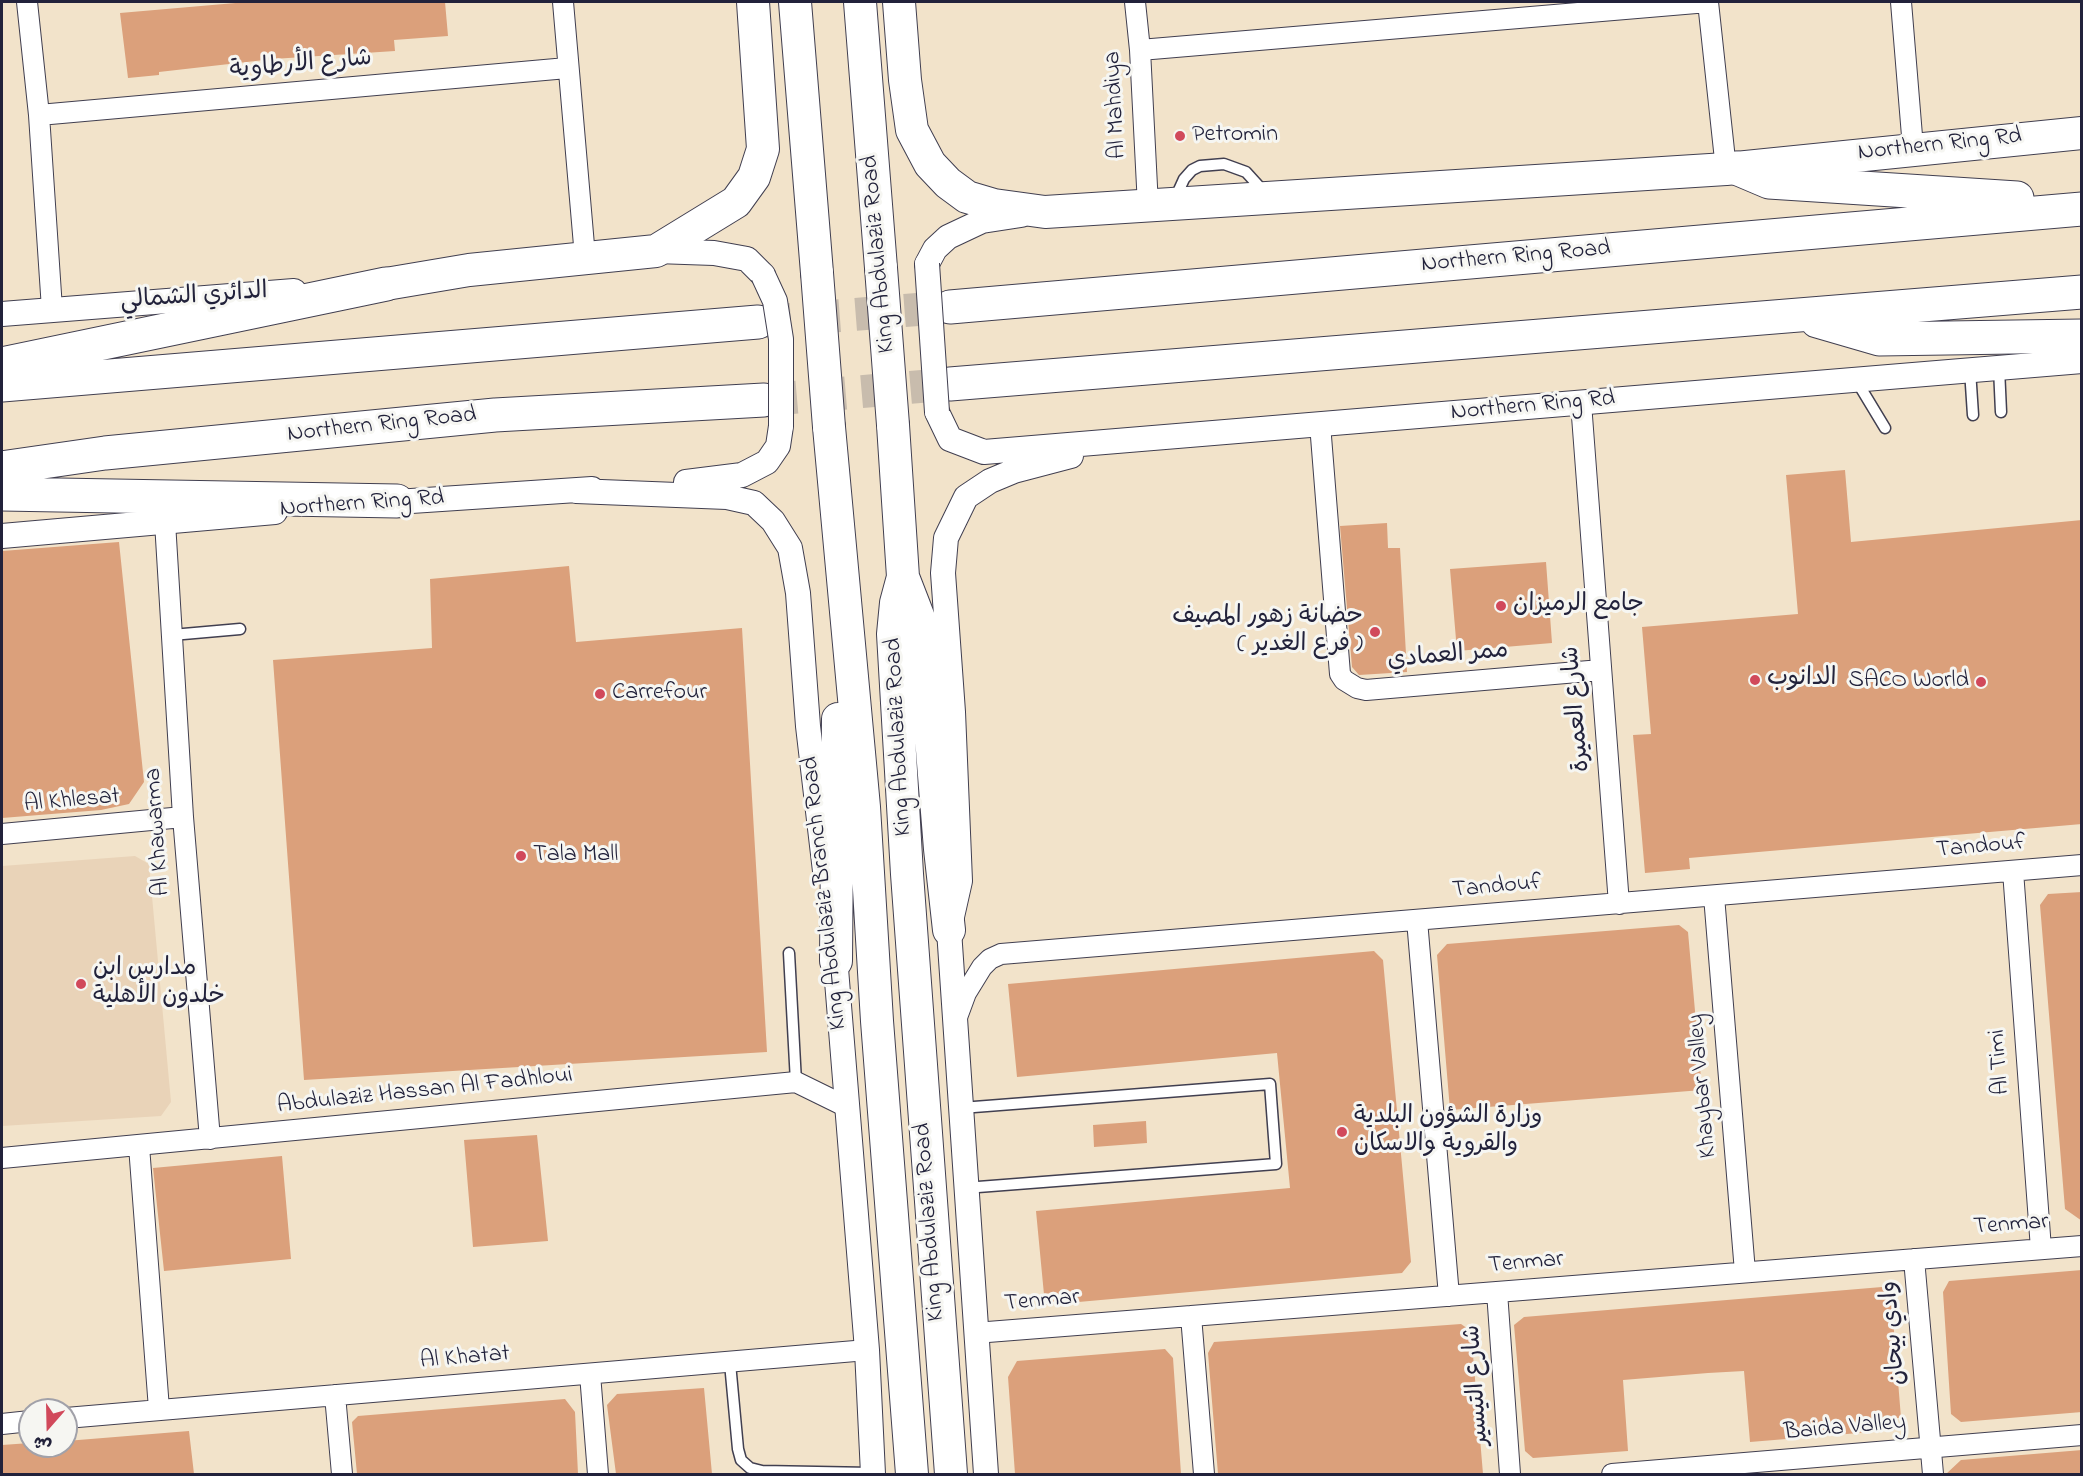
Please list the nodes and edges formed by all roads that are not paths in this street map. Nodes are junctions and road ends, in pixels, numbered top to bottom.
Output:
1 (27, 2) edge
2 (563, 2) edge
3 (753, 2) edge
4 (795, 2) edge
5 (860, 2) edge
6 (898, 2) edge
7 (1135, 2) edge
8 (1708, 2) edge
9 (1900, 2) edge
10 (1140, 50) junction
11 (567, 68) junction
12 (39, 115) junction
13 (2082, 133) edge
14 (1913, 148) junction
15 (1731, 169) junction
16 (1161, 205) junction
17 (2082, 208) edge
18 (1045, 212) junction
19 (656, 251) junction
20 (585, 257) junction
21 (386, 284) junction
22 (2082, 292) edge
23 (950, 307) tunnel mouth
24 (52, 309) junction
25 (2, 314) edge
26 (1798, 315) junction
27 (758, 322) tunnel mouth
28 (2082, 336) edge
29 (2082, 361) edge
30 (2, 364) edge
31 (1999, 368) junction
32 (1970, 370) junction
33 (1856, 380) junction
34 (2, 386) edge
35 (943, 398) junction
36 (1581, 403) junction
37 (2001, 412) dead end
38 (773, 413) junction
39 (1973, 415) dead end
40 (1320, 424) junction
41 (1885, 428) dead end
42 (1127, 441) junction
43 (2, 468) edge
44 (576, 491) junction
45 (2, 494) edge
46 (398, 501) junction
47 (165, 522) junction
48 (2, 536) edge
49 (841, 572) junction
50 (903, 577) junction
51 (240, 629) dead end
52 (172, 634) junction
53 (1601, 670) junction
54 (183, 817) junction
55 (2, 834) edge
56 (2082, 865) edge
57 (2013, 871) junction
58 (1714, 896) junction
59 (1619, 904) junction
60 (1417, 920) junction
61 (950, 930) junction
62 (789, 953) dead end
63 (836, 961) junction
64 (956, 1022) junction
65 (796, 1082) junction
66 (847, 1107) junction
67 (961, 1108) junction
68 (210, 1139) junction
69 (139, 1146) junction
70 (2, 1158) edge
71 (965, 1188) junction
72 (2082, 1246) edge
73 (2040, 1250) junction
74 (1914, 1259) junction
75 (1745, 1272) junction
76 (1497, 1292) junction
77 (1449, 1296) junction
78 (1191, 1316) junction
79 (975, 1333) junction
80 (867, 1350) junction
81 (730, 1363) junction
82 (590, 1374) junction
83 (335, 1395) junction
84 (159, 1409) junction
85 (78, 1417) edge
86 (18, 1422) edge
87 (2, 1424) edge
88 (2082, 1435) edge
89 (1931, 1448) junction
90 (342, 1474) edge
91 (598, 1474) edge
92 (872, 1474) edge
93 (912, 1474) edge
94 (951, 1474) edge
95 (986, 1474) edge
96 (1204, 1474) edge
97 (1510, 1474) edge
98 (1612, 1474) edge
99 (1933, 1474) edge

1 - 12 street
2 - 11 street
3 - 19 main road
4 - 49 main road, King Abdulaziz Road, bridge
5 - 50 main road, King Abdulaziz Road, bridge
6 - 18 main road, Northern Ring Rd
7 - 10 street, Al Mahdiya
8 - 10 street
8 - 15 street
9 - 14 street
10 - 16 street, Al Mahdiya
11 - 12 street, شارع الأرطاوية
11 - 20 street
12 - 24 street
13 - 14 main road, Northern Ring Rd
14 - 15 main road, Northern Ring Rd
15 - 16 main road, Northern Ring Rd
15 - 17 highway
16 - 18 main road, Northern Ring Rd
17 - 23 highway, Northern Ring Road
18 - 35 street, bridge
19 - 20 main road
19 - 38 street, Northern Ring Rd, bridge
20 - 21 main road
21 - 24 street, الدائري الشمالي
21 - 30 highway
22 - 26 highway
24 - 25 street, الدائري الشمالي
26 - 28 highway
26 - 35 highway
27 - 34 highway
29 - 31 street, Northern Ring Rd
31 - 32 street, Northern Ring Rd
31 - 37 lane
32 - 33 street, Northern Ring Rd
32 - 39 lane
33 - 36 street, Northern Ring Rd
33 - 41 lane
35 - 42 street, Northern Ring Rd
36 - 40 street, Northern Ring Rd
36 - 53 street, شارع العميرة
38 - 43 highway, Northern Ring Road
38 - 44 street, Northern Ring Rd
40 - 42 street, Northern Ring Rd
40 - 53 street, ممر العمادي
42 - 61 street
44 - 46 street, Northern Ring Rd
44 - 63 street, King Abdulaziz Branch Road
45 - 46 highway
46 - 47 street, Northern Ring Rd
47 - 48 street, Northern Ring Rd
47 - 52 street, Al Khawarma
49 - 63 main road
49 - 93 main road, King Abdulaziz Road
50 - 61 main road
50 - 94 main road, King Abdulaziz Road
51 - 52 lane
52 - 54 street, Al Khawarma
53 - 59 street, شارع العميرة
54 - 55 street, Al Khlesat
54 - 68 street, Al Khawarma
56 - 57 street, Tandouf
57 - 58 street, Tandouf
57 - 73 street, Al Timi
58 - 59 street, Tandouf
58 - 75 street, Khaybar Valley
59 - 60 street, Tandouf
60 - 64 street, Tandouf
60 - 77 street
61 - 64 street
62 - 65 lane
63 - 66 street, King Abdulaziz Branch Road
64 - 67 street
65 - 66 street
65 - 68 street, Abdulaziz Hassan Al Fadhloui
66 - 80 street, King Abdulaziz Branch Road
67 - 71 street
67 - 71 lane
68 - 69 street, Abdulaziz Hassan Al Fadhloui
69 - 70 street, Abdulaziz Hassan Al Fadhloui
69 - 84 street
71 - 79 street
72 - 73 street, Tenmar
73 - 74 street, Tenmar
74 - 75 street, Tenmar
74 - 89 street, وادي بيحان
75 - 76 street, Tenmar
76 - 77 street, Tenmar
76 - 97 street, شارع التيسير
77 - 78 street, Tenmar
78 - 79 street, Tenmar
78 - 96 street
79 - 95 street
80 - 81 street, Al Khatat
80 - 92 street, King Abdulaziz Branch Road
81 - 82 street, Al Khatat
81 - 92 lane
82 - 83 street, Al Khatat
82 - 91 street
83 - 84 street, Al Khatat
83 - 90 street
84 - 85 street, Al Khatat
86 - 87 street
88 - 89 street, Baida Valley
89 - 98 street, Baida Valley
89 - 99 street, وادي بيحان

